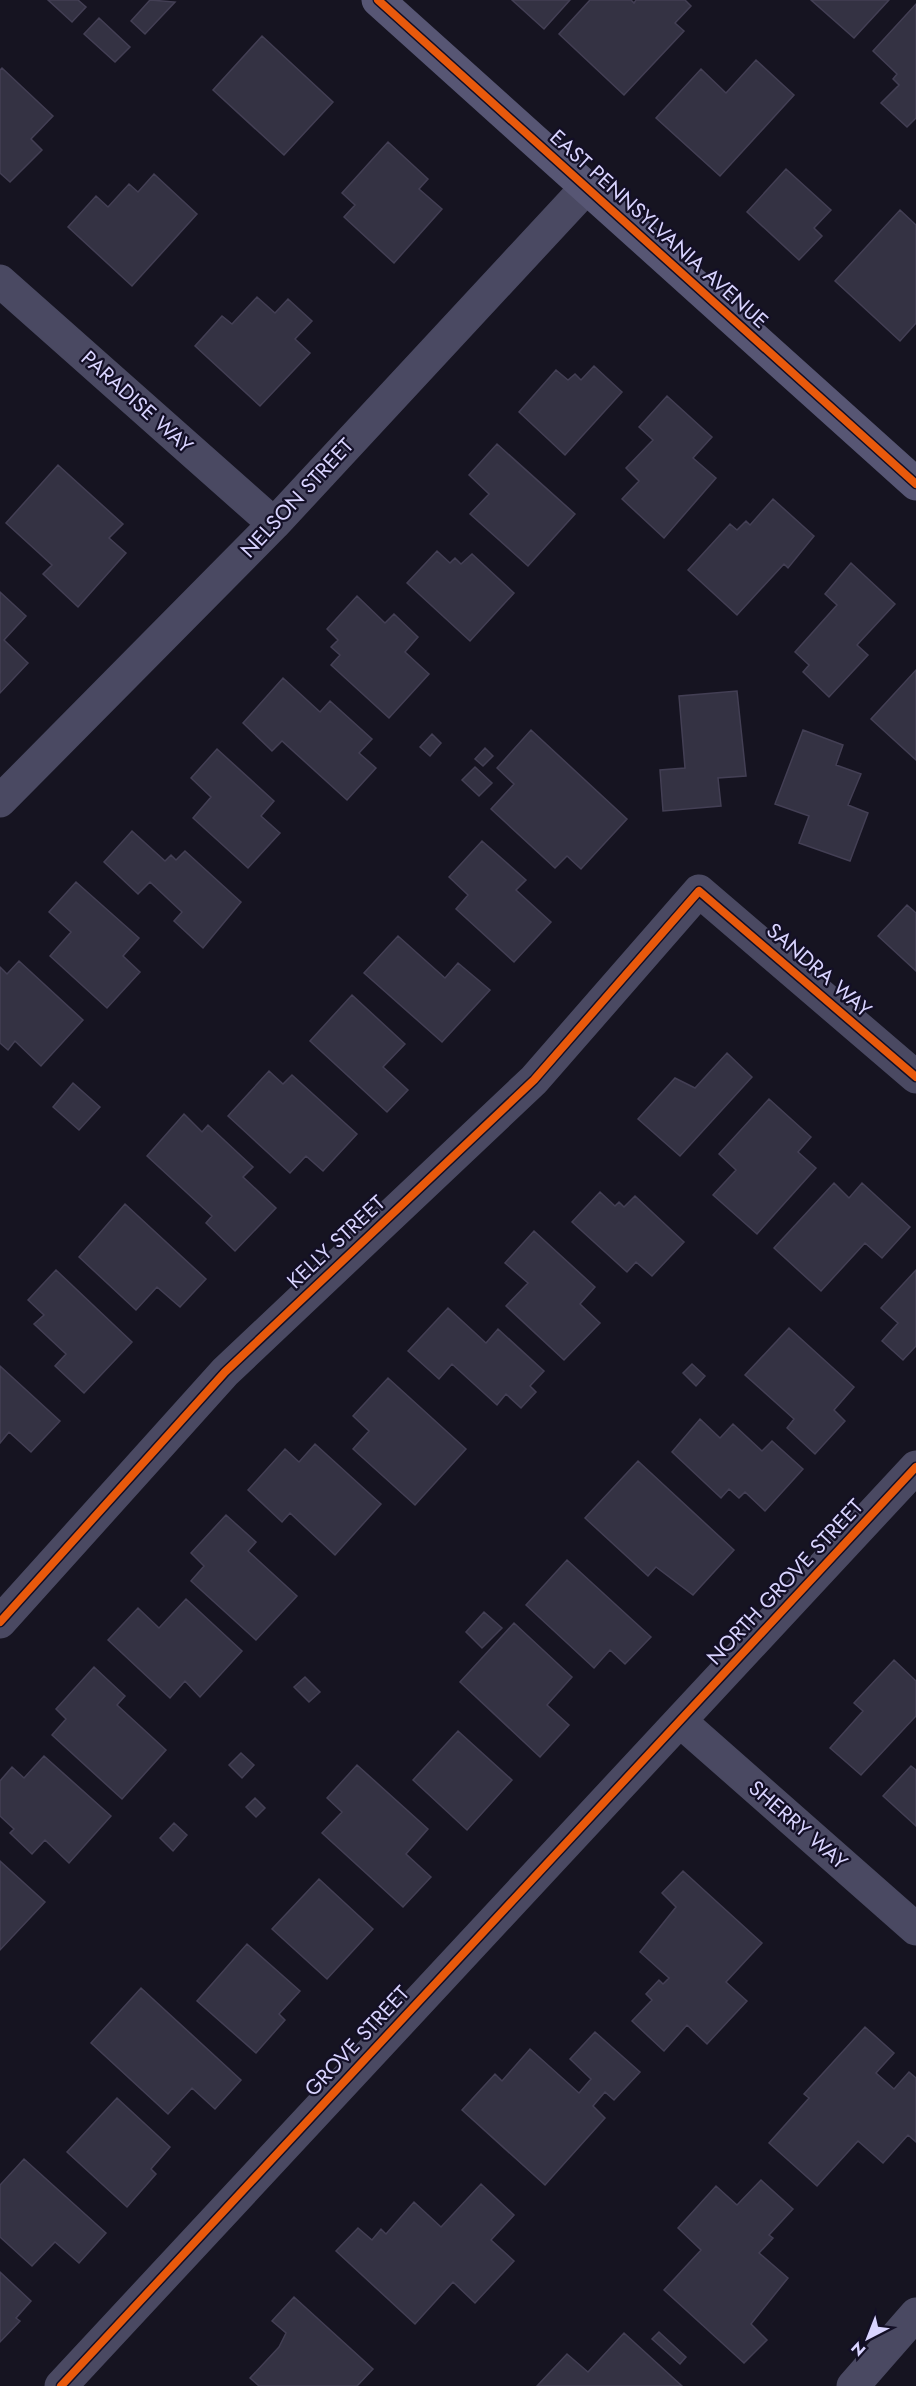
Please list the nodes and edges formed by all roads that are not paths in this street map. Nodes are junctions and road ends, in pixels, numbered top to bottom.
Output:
1 (378, 0) edge
2 (586, 188) junction
3 (0, 281) edge
4 (916, 484) edge
5 (274, 524) junction
6 (0, 801) edge
7 (699, 891) joint
8 (916, 1077) edge
9 (916, 1467) edge
10 (0, 1622) edge
11 (680, 1721) junction
12 (916, 1929) edge
13 (916, 2314) edge
14 (61, 2386) edge
15 (853, 2386) edge

1 - 2 street, EAST PENNSYLVANIA AVENUE
2 - 4 street, EAST PENNSYLVANIA AVENUE
2 - 5 street, NELSON STREET
3 - 5 street, PARADISE WAY
5 - 6 street, NELSON STREET
7 - 8 street, SANDRA WAY
7 - 10 street, KELLY STREET
9 - 11 street, NORTH GROVE STREET
11 - 12 street, SHERRY WAY
11 - 14 street, GROVE STREET
13 - 15 street

